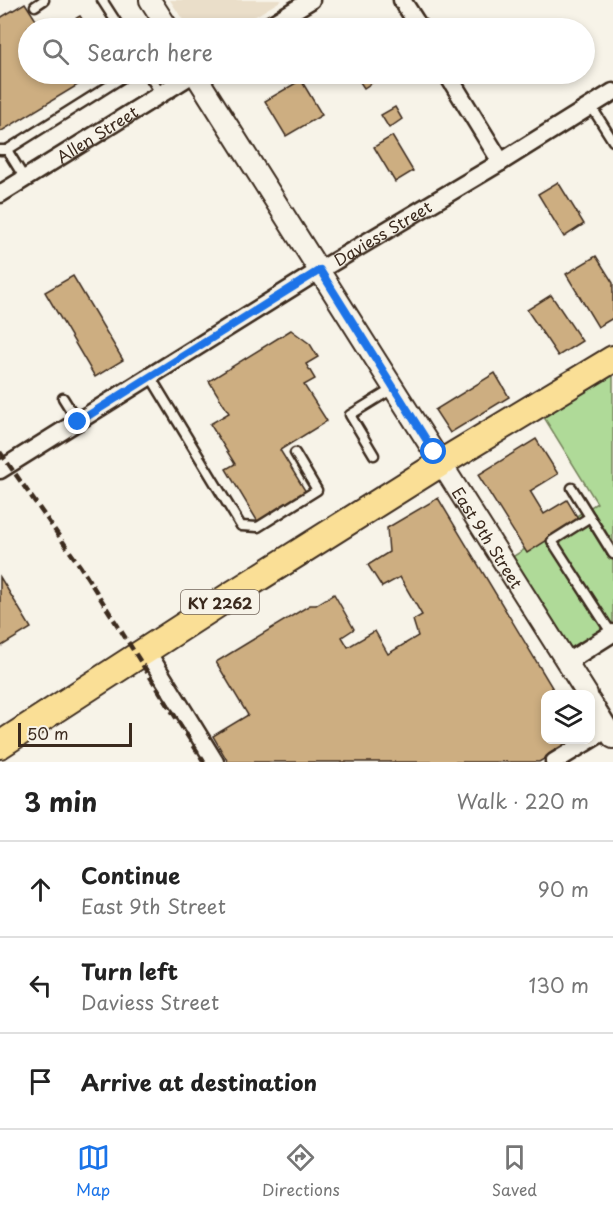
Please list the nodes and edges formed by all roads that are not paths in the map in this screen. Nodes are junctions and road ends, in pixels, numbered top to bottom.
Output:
1 (44, 0) edge
2 (102, 0) edge
3 (311, 0) edge
4 (402, 0) edge
5 (155, 2) edge
6 (35, 6) dead end
7 (114, 18) edge
8 (163, 18) edge
9 (281, 18) edge
10 (414, 18) edge
11 (112, 84) edge
12 (154, 84) edge
13 (177, 84) edge
14 (200, 84) edge
15 (453, 84) edge
16 (613, 92) edge
17 (160, 94) junction
18 (591, 106) junction
19 (613, 141) edge
20 (3, 150) edge
21 (501, 162) junction
22 (25, 179) junction
23 (0, 194) edge
24 (320, 270) junction
25 (613, 359) edge
26 (150, 376) junction
27 (394, 388) junction
28 (63, 398) dead end
29 (78, 422) junction
30 (295, 453) dead end
31 (374, 454) dead end
32 (441, 463) junction
33 (0, 470) edge
34 (572, 488) dead end
35 (590, 517) junction
36 (613, 554) edge
37 (612, 634) edge
38 (146, 650) junction
39 (567, 662) junction
40 (584, 690) edge
41 (595, 708) edge
42 (610, 734) edge
43 (0, 744) edge
44 (215, 762) edge
45 (554, 762) edge

1 - 6 lane
2 - 7 lane
3 - 9 street
4 - 10 street
5 - 8 street
11 - 20 lane
12 - 17 lane
13 - 17 street, Allen Street
14 - 24 street, East 9th Street
15 - 21 street
16 - 18 street, Daviess Street
17 - 22 street, Allen Street
18 - 19 lane
18 - 21 street, Daviess Street
20 - 22 lane
21 - 24 street, Daviess Street
22 - 23 street, Allen Street
24 - 26 street, Daviess Street
24 - 27 street, East 9th Street
25 - 32 main road, KY 2262
26 - 29 street, Daviess Street
26 - 30 lane
27 - 31 lane
27 - 32 street, East 9th Street
28 - 29 lane
29 - 33 street, Daviess Street
32 - 38 main road, KY 2262
32 - 39 street, East 9th Street
34 - 35 lane
35 - 36 lane
35 - 37 lane
37 - 39 street
38 - 43 main road, KY 2262
38 - 44 street
39 - 40 street, East 9th Street
41 - 42 street
42 - 45 street

